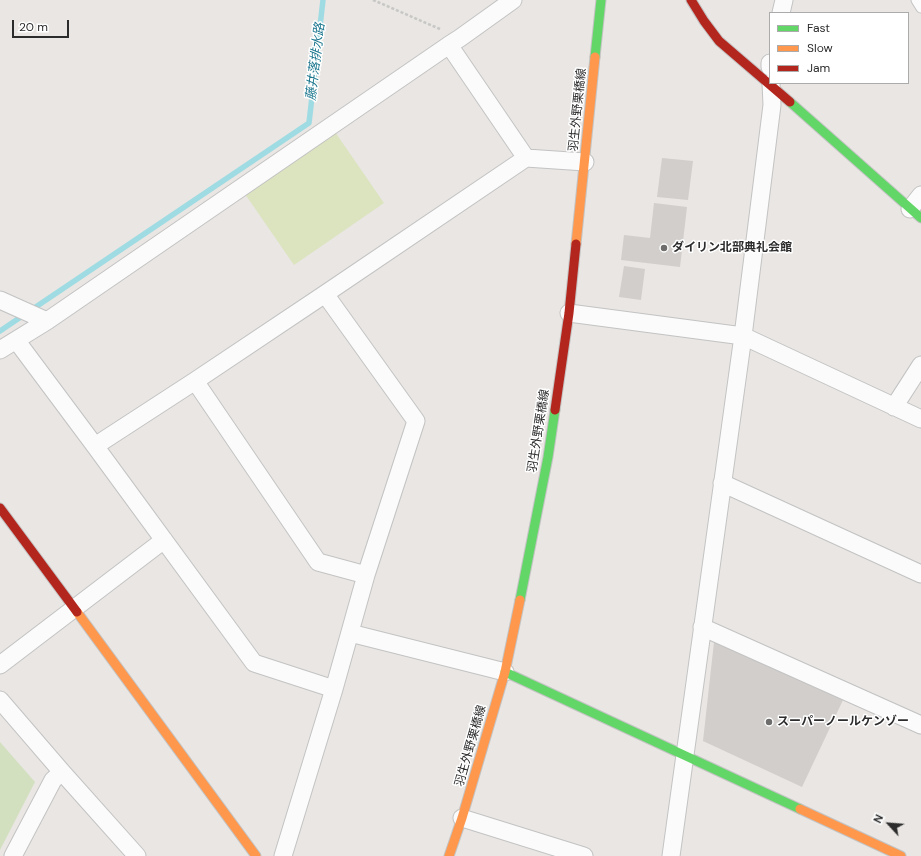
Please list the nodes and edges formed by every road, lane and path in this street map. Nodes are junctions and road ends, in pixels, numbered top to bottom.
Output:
1 (373, 0) edge
2 (514, 0) edge
3 (601, 0) edge
4 (691, 0) edge
5 (784, 0) edge
6 (916, 0) edge
7 (921, 8) edge
8 (781, 12) edge
9 (455, 41) junction
10 (769, 82) edge
11 (771, 84) edge
12 (526, 158) junction
13 (585, 162) junction
14 (921, 195) edge
15 (916, 213) edge
16 (325, 294) junction
17 (0, 300) edge
18 (569, 313) junction
19 (47, 321) junction
20 (743, 336) junction
21 (16, 340) junction
22 (0, 350) edge
23 (921, 364) edge
24 (195, 381) junction
25 (894, 406) junction
26 (921, 419) edge
27 (95, 446) junction
28 (722, 483) junction
29 (0, 508) edge
30 (164, 540) junction
31 (921, 574) edge
32 (366, 575) junction
33 (74, 609) junction
34 (702, 627) junction
35 (350, 633) junction
36 (0, 665) edge
37 (505, 672) junction
38 (334, 689) junction
39 (0, 700) edge
40 (921, 726) edge
41 (684, 755) junction
42 (62, 772) junction
43 (462, 818) junction
44 (13, 856) edge
45 (137, 856) edge
46 (256, 856) edge
47 (282, 856) edge
48 (450, 856) edge
49 (584, 856) edge
50 (671, 856) edge
51 (901, 856) edge

1 - 9 path
2 - 9 street
3 - 13 street, 羽生外野栗橋線
4 - 10 street
5 - 8 street
6 - 7 lane
9 - 12 street
9 - 19 street
11 - 15 street
11 - 20 street
12 - 13 street
12 - 16 street
13 - 18 street, 羽生外野栗橋線
14 - 15 street
16 - 24 street
16 - 32 street
17 - 19 street
18 - 20 street
18 - 37 street, 羽生外野栗橋線
19 - 21 street
20 - 25 street
20 - 28 street
21 - 22 street
21 - 27 street
23 - 25 street
24 - 27 street
24 - 32 street
25 - 26 street
27 - 30 street
28 - 31 street
28 - 34 street
29 - 33 street
30 - 33 street
30 - 38 street
32 - 35 street
33 - 36 street
33 - 46 street
34 - 40 street
34 - 41 street
35 - 37 street
35 - 38 street
37 - 41 street
37 - 43 street, 羽生外野栗橋線
38 - 47 street
39 - 42 street
41 - 50 street
41 - 51 street
42 - 44 street
42 - 45 street
43 - 48 street, 羽生外野栗橋線
43 - 49 street

